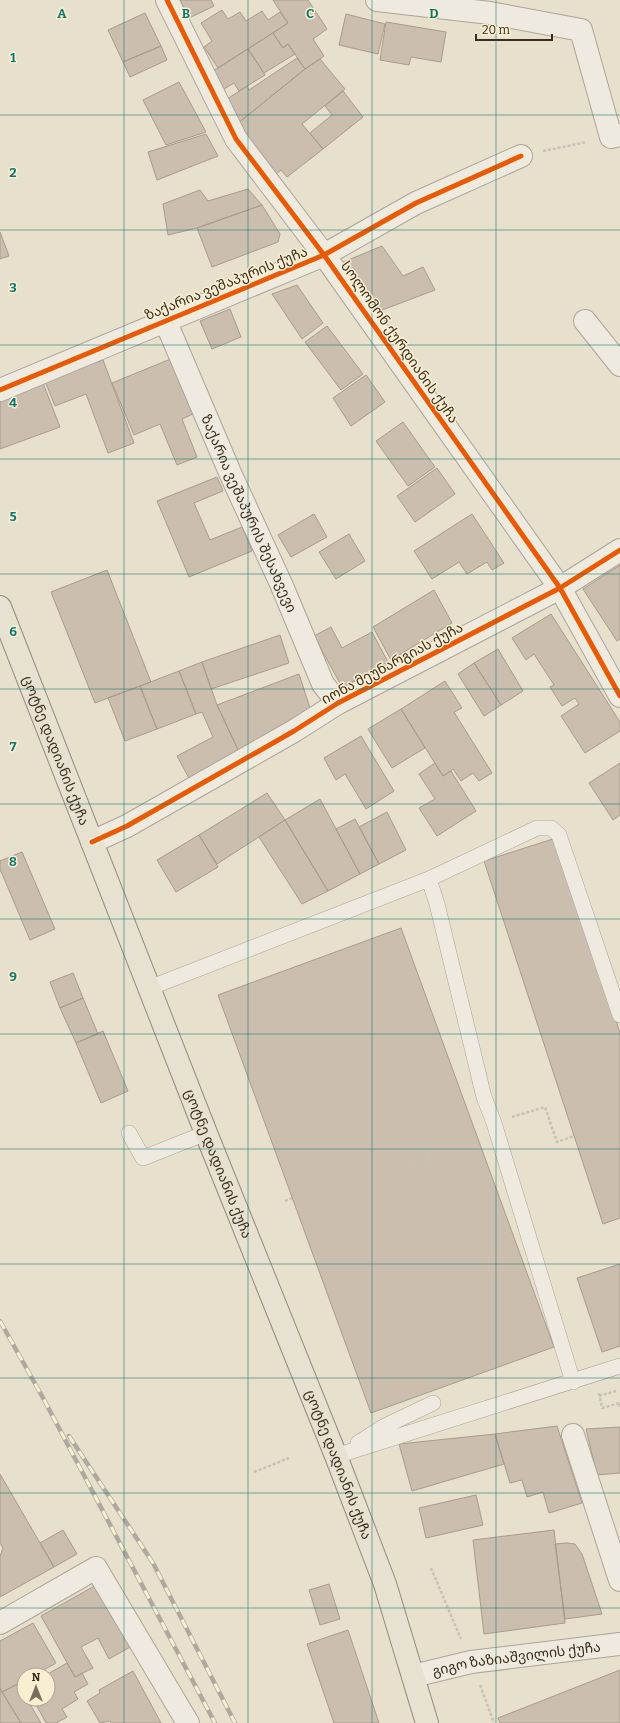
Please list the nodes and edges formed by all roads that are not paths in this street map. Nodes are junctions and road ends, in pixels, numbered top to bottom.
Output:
1 (166, 0) edge
2 (377, 0) edge
3 (616, 136) edge
4 (521, 156) road end
5 (324, 255) junction
6 (165, 320) junction
7 (585, 321) dead end
8 (620, 365) edge
9 (0, 390) edge
10 (620, 550) edge
11 (560, 588) junction
12 (0, 607) edge
13 (620, 696) edge
14 (338, 704) junction
15 (92, 842) junction
16 (429, 879) junction
17 (149, 988) junction
18 (620, 1015) edge
19 (129, 1132) dead end
20 (206, 1133) junction
21 (620, 1366) edge
22 (574, 1382) junction
23 (433, 1403) dead end
24 (573, 1435) dead end
25 (336, 1456) junction
26 (620, 1580) edge
27 (0, 1623) edge
28 (620, 1644) edge
29 (413, 1676) junction
30 (188, 1723) edge
31 (427, 1723) edge

1 - 5 street, სოლომონ ქურდიანის ქუჩა
2 - 3 street
4 - 5 street, ზაქარია ვეშაპურის ქუჩა
5 - 6 street, ზაქარია ვეშაპურის ქუჩა
5 - 11 street, სოლომონ ქურდიანის ქუჩა
6 - 9 street, ზაქარია ვეშაპურის ქუჩა
6 - 14 street, ზაქარია ვეშაპურის შესახვევი
7 - 8 street
10 - 11 street, იონა მეუნარგიას ქუჩა
11 - 13 street, სოლომონ ქურდიანის ქუჩა
11 - 14 street, იონა მეუნარგიას ქუჩა
12 - 15 main road, ცოტნე დადიანის ქუჩა
14 - 15 street, იონა მეუნარგიას ქუჩა
15 - 17 main road, ცოტნე დადიანის ქუჩა
16 - 17 lane
16 - 18 lane
16 - 22 lane
17 - 20 main road, ცოტნე დადიანის ქუჩა
19 - 20 lane
20 - 25 main road, ცოტნე დადიანის ქუჩა
21 - 22 lane
22 - 25 lane
23 - 25 lane
24 - 26 street
25 - 29 main road, ცოტნე დადიანის ქუჩა
27 - 30 street
28 - 29 street, გიგო ზაზიაშვილის ქუჩა
29 - 31 main road, ცოტნე დადიანის ქუჩა

